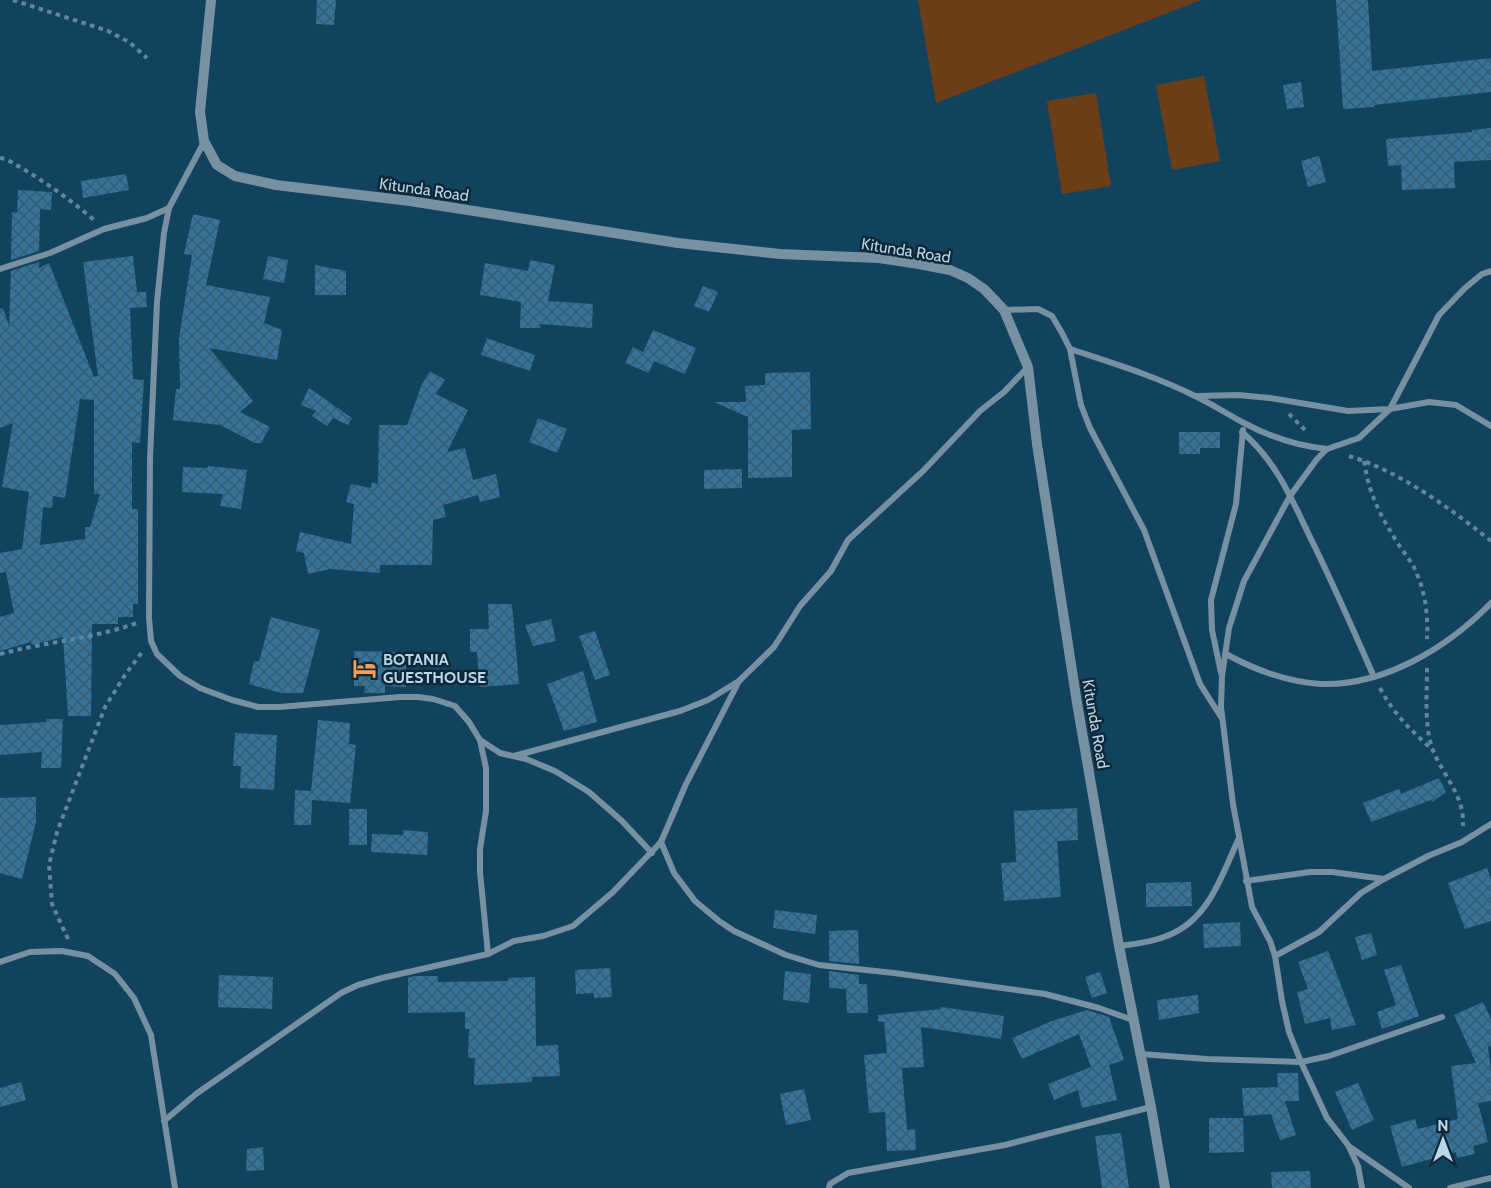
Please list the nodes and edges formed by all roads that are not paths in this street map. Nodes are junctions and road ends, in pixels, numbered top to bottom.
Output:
1 (211, 0) edge
2 (204, 141) junction
3 (169, 208) junction
4 (1491, 264) edge
5 (0, 269) edge
6 (1491, 271) edge
7 (1482, 274) junction
8 (1004, 310) junction
9 (1070, 349) junction
10 (1028, 367) junction
11 (1196, 396) junction
12 (1390, 409) junction
13 (1244, 423) junction
14 (1491, 426) edge
15 (1242, 432) junction
16 (1327, 449) junction
17 (1290, 496) junction
18 (1491, 603) edge
19 (1226, 654) junction
20 (1222, 676) junction
21 (1374, 676) junction
22 (739, 681) junction
23 (1223, 720) junction
24 (480, 740) junction
25 (513, 756) junction
26 (1491, 824) edge
27 (1238, 840) junction
28 (661, 843) junction
29 (652, 853) junction
30 (1384, 879) junction
31 (1246, 881) junction
32 (1119, 946) junction
33 (488, 954) junction
34 (1275, 956) junction
35 (0, 962) edge
36 (1442, 1017) dead end
37 (1133, 1020) junction
38 (1141, 1054) junction
39 (1301, 1062) junction
40 (1151, 1107) junction
41 (164, 1121) junction
42 (1348, 1145) junction
43 (1491, 1178) edge
44 (175, 1188) edge
45 (828, 1188) edge
46 (1165, 1188) edge
47 (1362, 1188) edge
48 (1408, 1188) edge
49 (1450, 1188) edge

1 - 2 street, Kitunda Road
2 - 3 street
2 - 8 street, Kitunda Road
3 - 5 street
3 - 24 street
4 - 7 street
6 - 7 street
7 - 12 street
8 - 9 street
8 - 10 street, Kitunda Road
9 - 11 street
9 - 23 street
10 - 22 street
10 - 32 street, Kitunda Road
11 - 12 street
11 - 13 street
12 - 14 street
12 - 16 street
13 - 15 street
13 - 16 street
15 - 17 street
15 - 20 street
16 - 17 street
17 - 19 street
17 - 21 street
18 - 21 street
19 - 20 street
19 - 21 street
20 - 23 street
22 - 25 street
22 - 28 street
23 - 27 street
24 - 25 street
24 - 33 street
25 - 29 street
26 - 30 street
27 - 31 street
27 - 32 street
28 - 29 street
28 - 37 street
29 - 33 street
30 - 31 street
30 - 34 street
31 - 34 street
32 - 37 street, Kitunda Road
33 - 41 street
34 - 39 street
35 - 41 street
36 - 39 street
37 - 38 street, Kitunda Road
38 - 39 street
38 - 40 street, Kitunda Road
39 - 42 street
40 - 45 street
40 - 46 street, Kitunda Road
41 - 44 street
42 - 47 street
42 - 48 street
43 - 49 street

